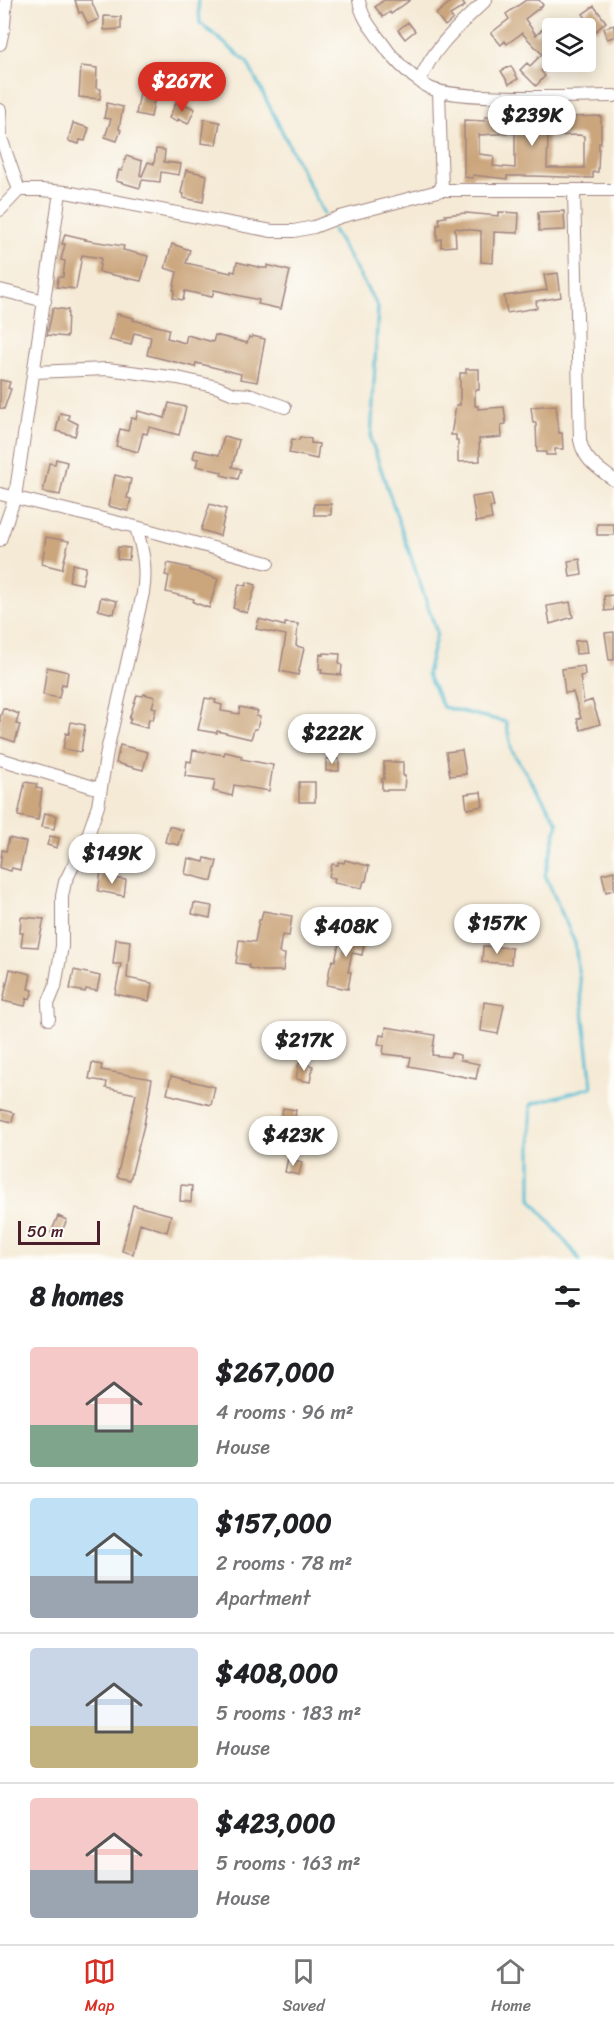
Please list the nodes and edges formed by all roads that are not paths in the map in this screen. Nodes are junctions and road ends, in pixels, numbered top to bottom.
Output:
1 (6, 0) edge
2 (359, 0) edge
3 (486, 0) edge
4 (0, 44) edge
5 (420, 81) junction
6 (439, 91) junction
7 (614, 96) edge
8 (0, 110) edge
9 (19, 190) junction
10 (442, 190) junction
11 (614, 190) edge
12 (574, 191) junction
13 (60, 192) junction
14 (0, 210) edge
15 (0, 290) edge
16 (45, 301) junction
17 (34, 372) junction
18 (285, 407) dead end
19 (614, 480) edge
20 (0, 494) edge
21 (15, 497) junction
22 (136, 527) junction
23 (0, 540) edge
24 (268, 563) dead end
25 (0, 759) edge
26 (100, 789) junction
27 (49, 1019) dead end

1 - 4 street
2 - 5 street
3 - 5 street
5 - 6 street
6 - 7 street
6 - 10 street
8 - 9 street
9 - 13 street
9 - 14 street
10 - 12 street
10 - 13 street
11 - 12 street
12 - 19 street
13 - 16 street
15 - 16 street
16 - 17 street
17 - 18 street
17 - 21 street
20 - 21 street
21 - 22 street
21 - 23 street
22 - 24 street
22 - 26 street
25 - 26 street
26 - 27 street

